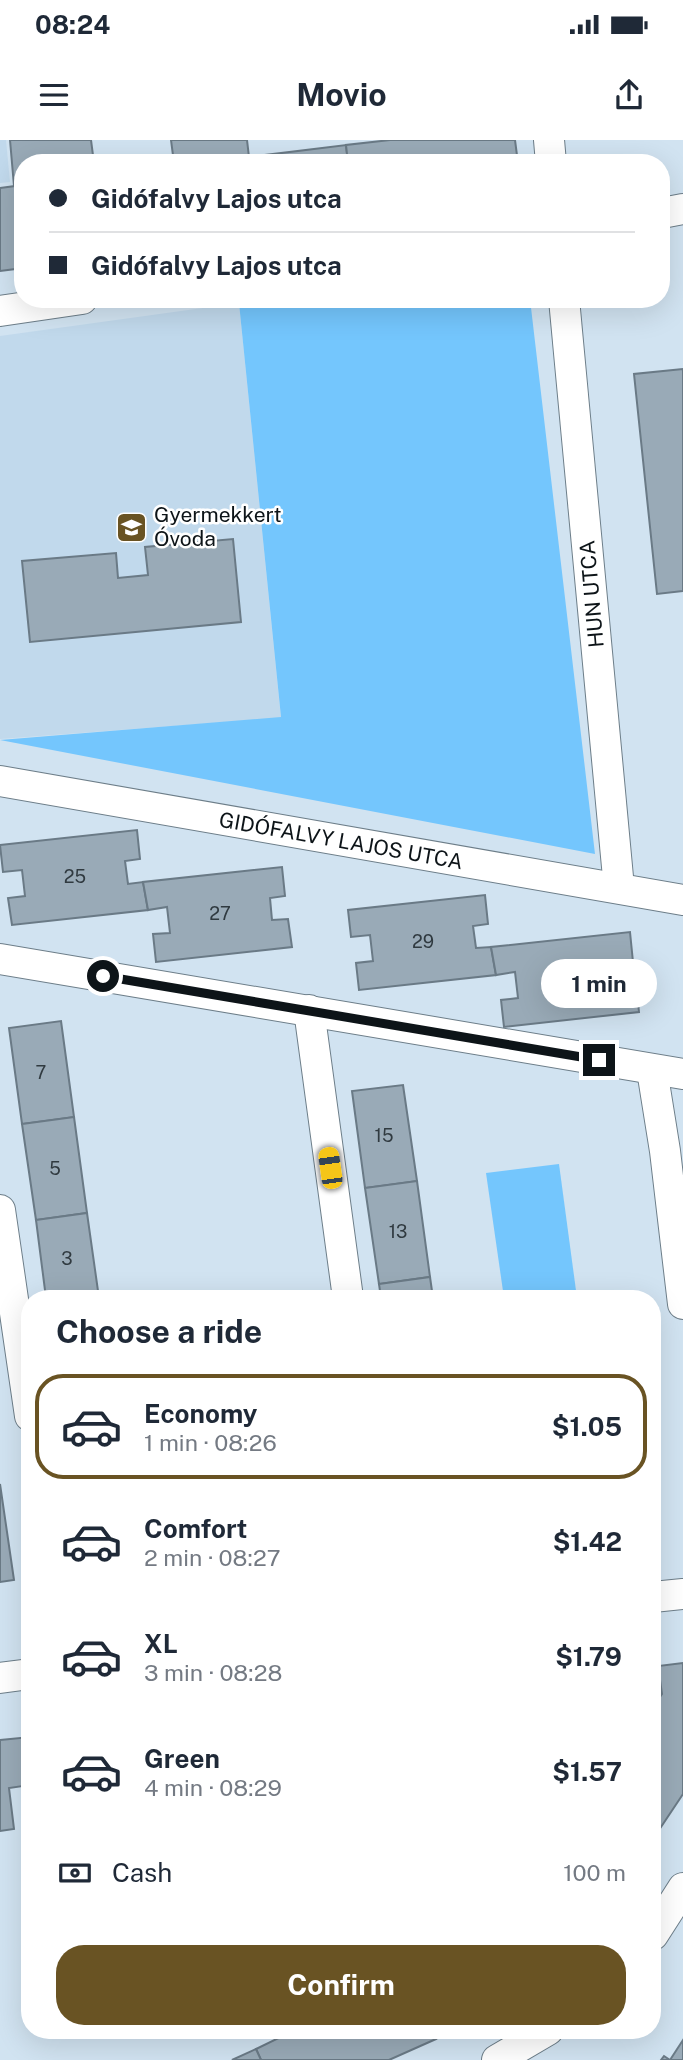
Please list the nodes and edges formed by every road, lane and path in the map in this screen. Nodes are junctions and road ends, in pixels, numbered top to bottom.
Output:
1 (20, 308) edge
2 (565, 308) edge
3 (0, 311) edge
4 (0, 781) edge
5 (619, 888) junction
6 (683, 900) edge
7 (0, 959) edge
8 (309, 1010) junction
9 (652, 1070) junction
10 (683, 1074) edge
11 (0, 1210) edge
12 (347, 1290) edge
13 (683, 1304) edge
14 (21, 1354) edge
15 (683, 1594) edge
16 (661, 1596) edge
17 (21, 1675) edge
18 (0, 1678) edge
19 (683, 1888) edge
20 (661, 1922) edge
21 (533, 2039) edge
22 (497, 2060) edge

1 - 3 street
2 - 5 street, HUN UTCA
4 - 5 street, GIDÓFALVY LAJOS UTCA
5 - 6 street, GIDÓFALVY LAJOS UTCA
7 - 8 street
8 - 9 street
8 - 12 street
9 - 10 street
9 - 13 street
11 - 14 street
15 - 16 street
17 - 18 street
19 - 20 street
21 - 22 street

